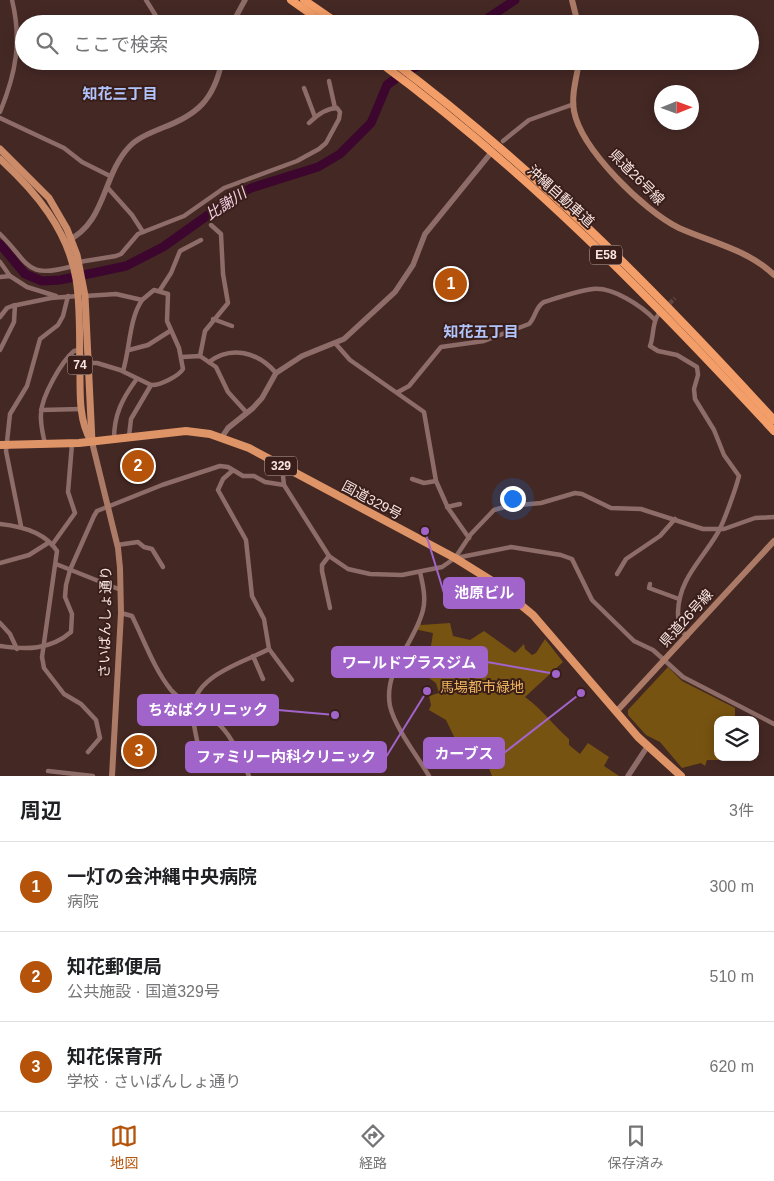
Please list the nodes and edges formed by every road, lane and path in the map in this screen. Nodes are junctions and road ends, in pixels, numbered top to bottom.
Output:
1 (12, 0) edge
2 (146, 0) edge
3 (245, 0) edge
4 (291, 0) edge
5 (304, 0) edge
6 (572, 0) edge
7 (155, 15) edge
8 (237, 15) edge
9 (312, 15) edge
10 (326, 15) edge
11 (576, 15) edge
12 (15, 23) edge
13 (15, 64) edge
14 (219, 70) edge
15 (393, 70) edge
16 (402, 70) edge
17 (578, 70) edge
18 (329, 81) dead end
19 (304, 88) dead end
20 (425, 90) junction
21 (574, 104) junction
22 (335, 108) junction
23 (0, 112) edge
24 (315, 117) junction
25 (0, 118) edge
26 (309, 123) dead end
27 (503, 142) dead end
28 (0, 149) edge
29 (490, 154) dead end
30 (0, 159) edge
31 (110, 176) junction
32 (107, 187) junction
33 (210, 225) dead end
34 (143, 232) junction
35 (0, 234) edge
36 (201, 240) dead end
37 (68, 241) junction
38 (0, 262) edge
39 (76, 265) junction
40 (774, 275) edge
41 (10, 276) junction
42 (0, 277) edge
43 (160, 290) junction
44 (68, 296) junction
45 (82, 296) junction
46 (58, 297) junction
47 (142, 300) junction
48 (15, 306) junction
49 (658, 314) dead end
50 (0, 317) edge
51 (213, 319) junction
52 (655, 320) junction
53 (232, 326) dead end
54 (170, 331) junction
55 (335, 343) junction
56 (0, 350) edge
57 (79, 350) junction
58 (129, 350) junction
59 (200, 356) junction
60 (182, 357) junction
61 (209, 362) junction
62 (87, 364) junction
63 (122, 371) junction
64 (180, 373) junction
65 (276, 373) junction
66 (183, 379) dead end
67 (136, 380) junction
68 (151, 385) junction
69 (398, 392) junction
70 (82, 409) junction
71 (41, 410) junction
72 (246, 413) junction
73 (774, 420) edge
74 (774, 431) edge
75 (129, 436) junction
76 (222, 437) junction
77 (114, 439) junction
78 (92, 442) junction
79 (72, 444) junction
80 (4, 445) edge
81 (46, 446) junction
82 (282, 467) junction
83 (232, 471) junction
84 (412, 479) dead end
85 (436, 480) junction
86 (284, 485) junction
87 (460, 504) dead end
88 (447, 507) junction
89 (108, 508) junction
90 (774, 516) edge
91 (675, 519) junction
92 (0, 524) edge
93 (21, 526) junction
94 (720, 529) junction
95 (469, 538) junction
96 (774, 541) edge
97 (50, 544) junction
98 (117, 545) junction
99 (329, 556) junction
100 (455, 558) junction
101 (0, 562) edge
102 (56, 564) junction
103 (163, 566) dead end
104 (70, 570) junction
105 (420, 572) junction
106 (617, 574) dead end
107 (650, 584) dead end
108 (121, 590) junction
109 (679, 599) junction
110 (330, 608) dead end
111 (121, 612) junction
112 (0, 623) edge
113 (687, 637) junction
114 (0, 646) edge
115 (44, 647) junction
116 (17, 648) junction
117 (269, 649) junction
118 (253, 656) junction
119 (665, 660) junction
120 (263, 679) dead end
121 (292, 680) dead end
122 (193, 707) junction
123 (616, 712) junction
124 (232, 716) dead end
125 (215, 720) junction
126 (774, 724) edge
127 (198, 745) dead end
128 (647, 747) junction
129 (88, 752) dead end
130 (48, 771) dead end
131 (93, 776) edge
132 (112, 776) edge
133 (249, 776) edge
134 (429, 776) edge
135 (628, 776) edge
136 (680, 776) edge

1 - 12 street
2 - 7 street
3 - 8 street
4 - 9 highway
5 - 10 highway
6 - 11 main road
13 - 23 street
14 - 31 street
15 - 20 highway, 沖縄自動車道 / E58
16 - 20 highway, 沖縄自動車道 / E58
17 - 21 main road, 県道26号線
18 - 22 street
19 - 24 street
20 - 73 highway, 沖縄自動車道 / E58
20 - 74 highway, 沖縄自動車道 / E58
21 - 27 street
21 - 40 main road, 県道26号線
22 - 24 street
22 - 34 street
24 - 26 street
25 - 31 street
28 - 37 main road, 74
29 - 55 street
30 - 37 main road, 74
31 - 32 street
32 - 34 street
32 - 37 street
33 - 51 street
34 - 39 street
35 - 39 street
36 - 43 street
37 - 39 main road, 74
38 - 41 street
39 - 45 main road, 74
41 - 42 street
41 - 46 street
43 - 47 street
43 - 54 street
44 - 45 street
44 - 46 street
44 - 80 street
45 - 47 street
45 - 57 main road, 74
45 - 62 main road, 74
46 - 48 street
47 - 58 street
48 - 50 street
48 - 56 street
49 - 52 street
51 - 53 street
51 - 59 street
52 - 69 street
52 - 94 street
54 - 58 street
54 - 60 street
55 - 65 street
55 - 69 street
57 - 70 main road, 74
57 - 71 street
58 - 63 street
59 - 60 street
59 - 61 street
60 - 64 street
61 - 65 street
61 - 72 street
62 - 63 street
62 - 78 main road, 74
63 - 67 street
64 - 66 street
64 - 68 street
65 - 72 street
67 - 68 street
67 - 77 street
68 - 75 street
69 - 85 street
70 - 71 street
70 - 78 main road, 74
71 - 81 street
72 - 76 street
75 - 76 highway, 国道329号 / 329
75 - 77 highway, 国道329号 / 329
76 - 82 highway, 国道329号 / 329
77 - 78 highway, 国道329号 / 329
78 - 79 highway, 国道329号 / 329
78 - 89 main road, さいばんしょ通り
79 - 81 highway, 国道329号 / 329
79 - 97 street
80 - 81 highway, 国道329号 / 329
80 - 93 street
82 - 86 street
82 - 100 highway, 国道329号 / 329
83 - 86 street
83 - 89 street
83 - 117 street
84 - 85 street
85 - 88 street
86 - 99 street
87 - 88 street
88 - 95 street
89 - 98 main road, さいばんしょ通り
89 - 104 street
90 - 94 street
91 - 94 street
91 - 95 street
91 - 106 street
92 - 93 street
93 - 97 street
94 - 109 street
95 - 100 street
96 - 113 main road, 県道26号線
97 - 101 street
97 - 102 street
98 - 103 street
98 - 108 main road, さいばんしょ通り
99 - 105 street
99 - 110 street
100 - 105 street
100 - 119 street
100 - 123 highway, 国道329号 / 329
102 - 104 street
102 - 115 street
104 - 108 street
104 - 115 street
105 - 134 street
107 - 109 street
108 - 111 main road, さいばんしょ通り
109 - 113 street
111 - 122 street
111 - 132 main road, さいばんしょ通り
112 - 116 street
113 - 119 main road, 県道26号線
114 - 116 street
115 - 116 street
115 - 129 street
117 - 118 street
117 - 121 street
118 - 120 street
118 - 122 street
119 - 123 main road, 県道26号線
119 - 126 street
122 - 125 street
122 - 127 street
123 - 128 highway, 国道329号 / 329
124 - 125 street
125 - 133 street
128 - 135 street
128 - 136 highway, 国道329号 / 329
130 - 131 street

